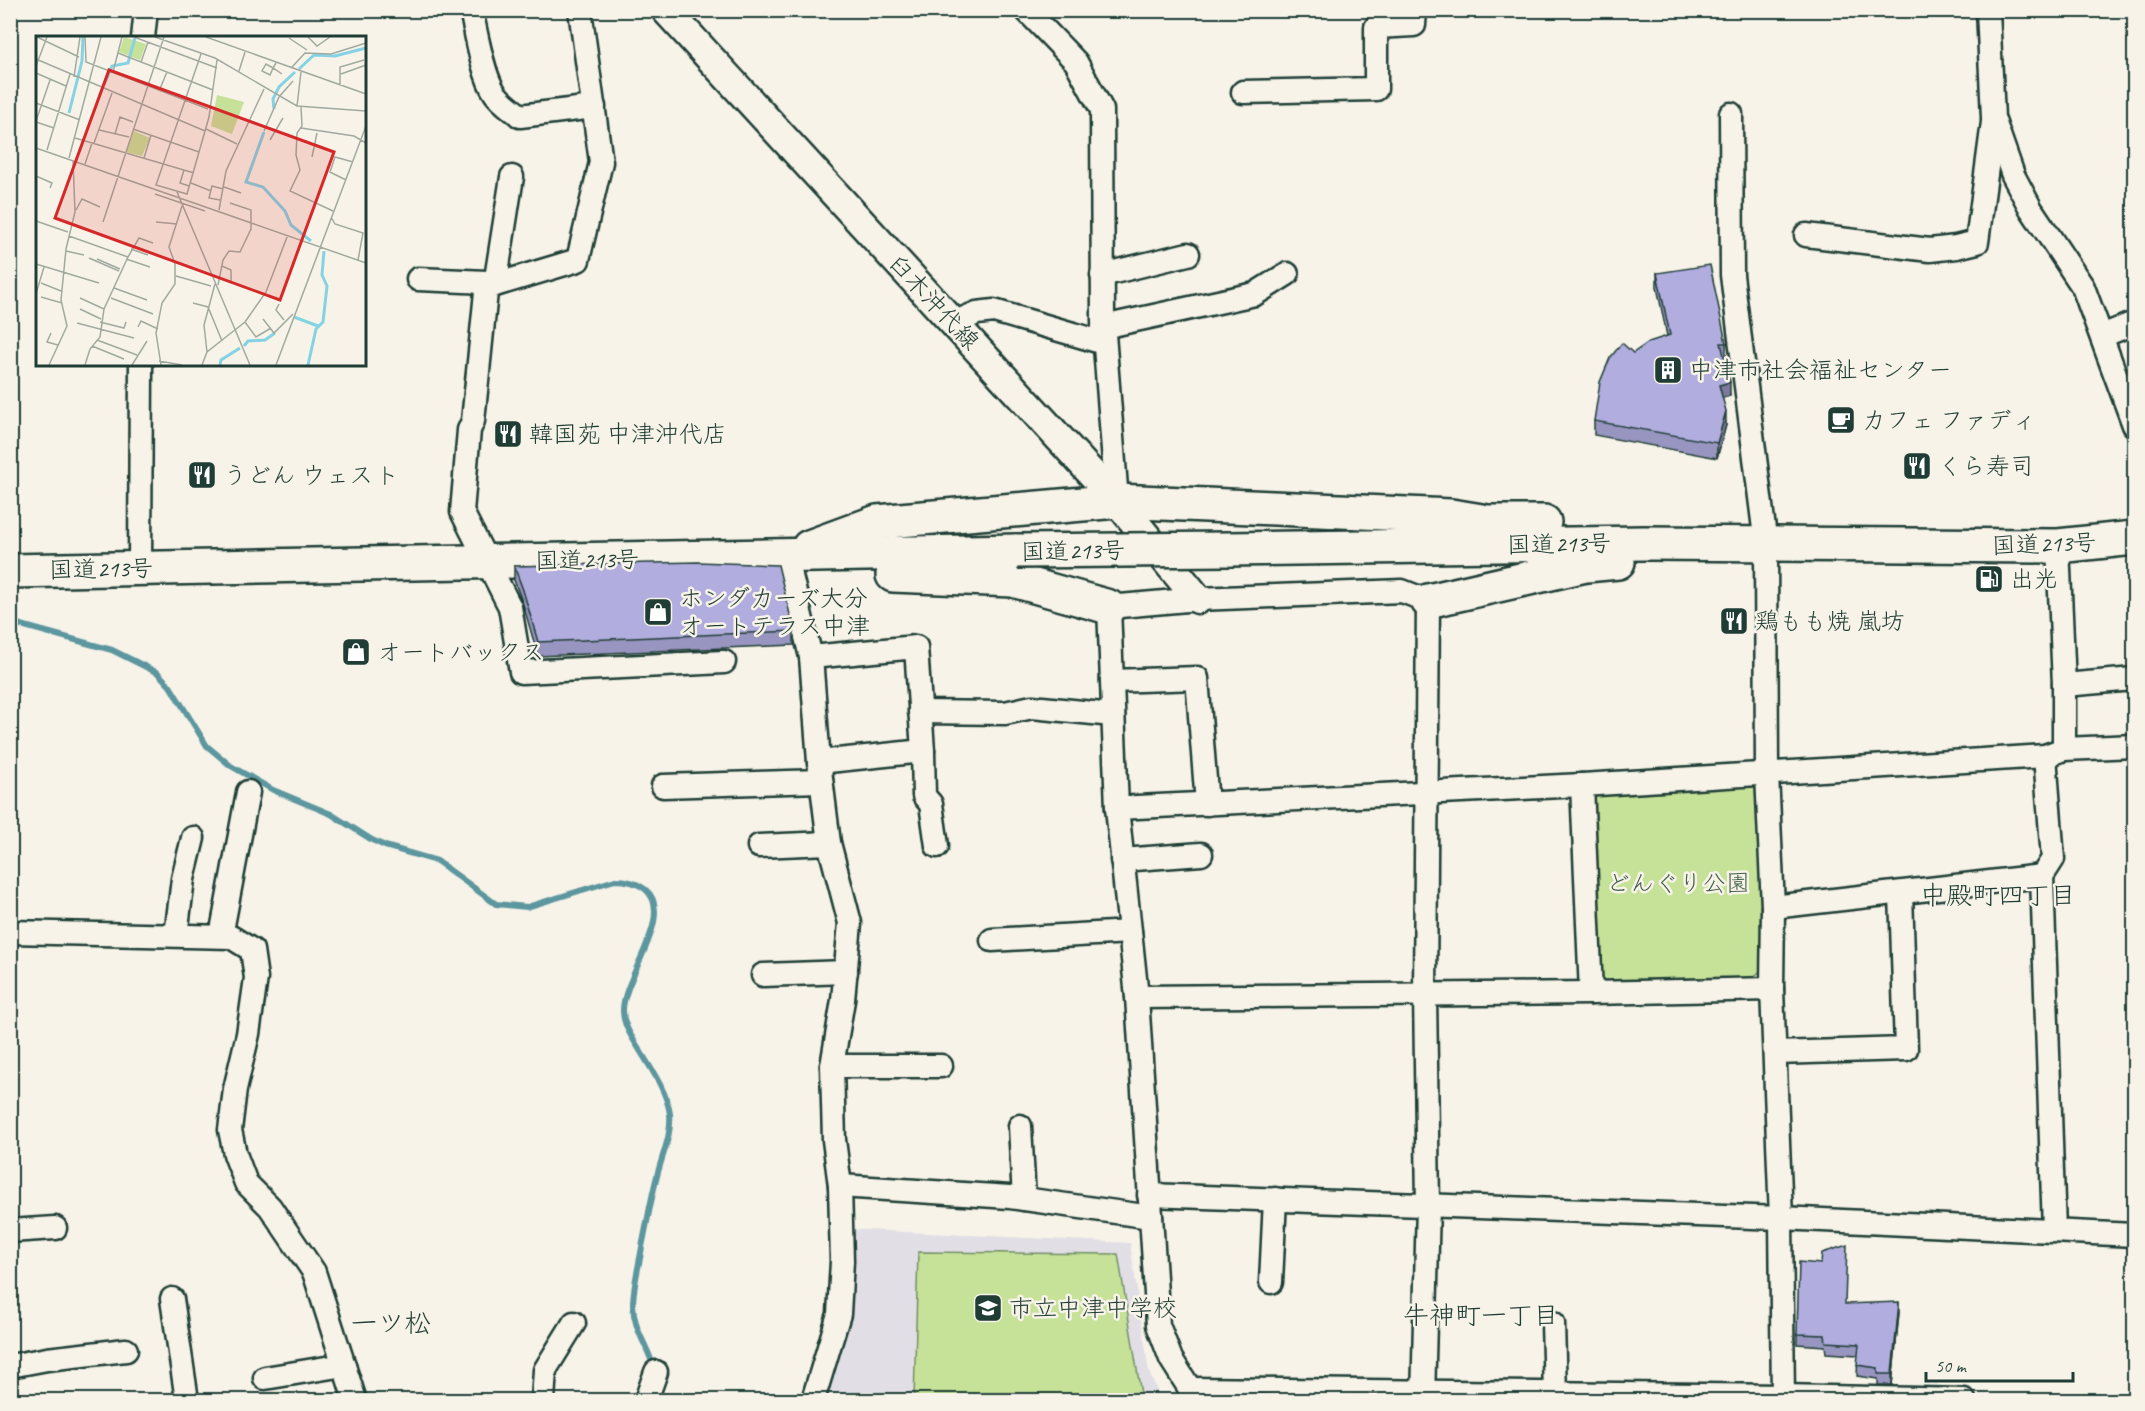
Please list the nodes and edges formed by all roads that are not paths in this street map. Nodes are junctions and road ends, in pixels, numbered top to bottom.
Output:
1 (146, 10) edge
2 (471, 10) edge
3 (580, 10) edge
4 (666, 10) edge
5 (1026, 10) edge
6 (1415, 10) edge
7 (1989, 10) edge
8 (143, 36) edge
9 (1243, 92) dead end
10 (594, 107) junction
11 (1731, 114) dead end
12 (1993, 118) junction
13 (512, 177) dead end
14 (1806, 235) dead end
15 (1188, 254) dead end
16 (1287, 274) dead end
17 (1102, 275) junction
18 (418, 279) dead end
19 (491, 284) junction
20 (953, 322) junction
21 (2134, 323) edge
22 (1104, 335) junction
23 (2102, 336) junction
24 (141, 366) edge
25 (2134, 425) edge
26 (1117, 501) junction
27 (2134, 538) edge
28 (1644, 543) junction
29 (1766, 545) junction
30 (2058, 546) junction
31 (786, 556) junction
32 (486, 562) junction
33 (140, 568) junction
34 (10, 571) edge
35 (1198, 598) junction
36 (1428, 601) junction
37 (1109, 607) junction
38 (811, 657) junction
39 (724, 662) dead end
40 (2134, 680) edge
41 (1112, 681) junction
42 (2064, 685) junction
43 (920, 712) junction
44 (1113, 715) junction
45 (2134, 746) edge
46 (923, 752) junction
47 (2054, 752) junction
48 (820, 772) junction
49 (1767, 774) junction
50 (1582, 785) junction
51 (663, 786) dead end
52 (248, 792) dead end
53 (1426, 793) junction
54 (1206, 804) junction
55 (1117, 808) junction
56 (193, 838) dead end
57 (829, 843) junction
58 (759, 846) dead end
59 (937, 846) dead end
60 (1201, 854) dead end
61 (1122, 860) junction
62 (2042, 876) junction
63 (1901, 893) junction
64 (1773, 907) junction
65 (10, 932) edge
66 (1130, 932) junction
67 (176, 935) junction
68 (221, 936) junction
69 (992, 940) dead end
70 (846, 972) junction
71 (763, 975) dead end
72 (1772, 989) junction
73 (1425, 993) junction
74 (1591, 993) junction
75 (1137, 997) junction
76 (1776, 1053) junction
77 (832, 1066) junction
78 (941, 1066) dead end
79 (1020, 1126) dead end
80 (840, 1186) junction
81 (1275, 1199) junction
82 (1024, 1200) junction
83 (1428, 1205) junction
84 (1150, 1206) junction
85 (1781, 1218) junction
86 (56, 1228) dead end
87 (2054, 1230) junction
88 (10, 1231) edge
89 (2134, 1235) edge
90 (1271, 1282) dead end
91 (172, 1299) dead end
92 (574, 1323) dead end
93 (1553, 1323) dead end
94 (126, 1350) dead end
95 (344, 1365) junction
96 (10, 1366) edge
97 (657, 1372) dead end
98 (264, 1377) dead end
99 (1555, 1394) junction
100 (1192, 1395) edge
101 (1423, 1397) edge
102 (1658, 1398) edge
103 (1783, 1398) edge
104 (187, 1401) edge
105 (356, 1401) edge
106 (543, 1401) edge
107 (646, 1401) edge
108 (813, 1401) edge
109 (1964, 1401) edge

1 - 8 street
2 - 10 street
3 - 10 street
4 - 20 main road, 臼木沖代線
5 - 17 street
6 - 9 street
7 - 12 street
10 - 19 street
11 - 29 street
12 - 14 street
12 - 23 street
13 - 19 street
15 - 17 street
16 - 22 street
17 - 22 street
18 - 19 street
19 - 32 street
20 - 22 street
20 - 26 main road, 臼木沖代線
21 - 23 street
22 - 26 street
23 - 25 street
24 - 33 street
26 - 28 highway
26 - 31 highway
26 - 35 main road, 臼木沖代線
27 - 30 highway, 国道213号
28 - 29 highway, 国道213号
28 - 31 highway, 国道213号, bridge
29 - 30 highway, 国道213号
29 - 36 highway
29 - 49 street
30 - 42 street
31 - 32 highway, 国道213号
31 - 37 highway
31 - 38 street
32 - 33 highway, 国道213号
32 - 39 street
33 - 34 highway, 国道213号
35 - 36 street
35 - 37 street
36 - 53 street
37 - 41 street
38 - 43 street
38 - 48 street
40 - 42 street
41 - 44 street
41 - 54 street
42 - 47 street
43 - 44 street
43 - 46 street
44 - 55 street
45 - 47 street
46 - 48 street
46 - 59 street
47 - 49 street
47 - 62 street
48 - 51 street
48 - 57 street
49 - 50 street
49 - 64 street
50 - 53 street
50 - 74 street
52 - 68 street
53 - 54 street
53 - 73 street
54 - 55 street
55 - 61 street
56 - 67 street
57 - 58 street
57 - 70 street
60 - 61 street
61 - 66 street
62 - 63 street
62 - 87 street
63 - 64 street
63 - 76 street
64 - 72 street
65 - 67 street
66 - 69 street
66 - 75 street
67 - 68 street
68 - 95 street
70 - 71 street
70 - 77 street
72 - 74 street
72 - 76 street
73 - 74 street
73 - 75 street
73 - 83 street
75 - 84 street
76 - 85 street
77 - 78 street
77 - 80 street
79 - 82 street
80 - 82 street
80 - 108 street
81 - 83 street
81 - 84 street
81 - 90 street
82 - 84 street
83 - 85 street
83 - 101 street
84 - 100 street
85 - 87 street
85 - 103 street
86 - 88 street
87 - 89 street
91 - 104 street
92 - 106 street
93 - 99 street
94 - 96 street
95 - 98 street
95 - 105 street
97 - 107 street
99 - 101 street
99 - 102 street
100 - 101 street
102 - 103 street
103 - 109 street

